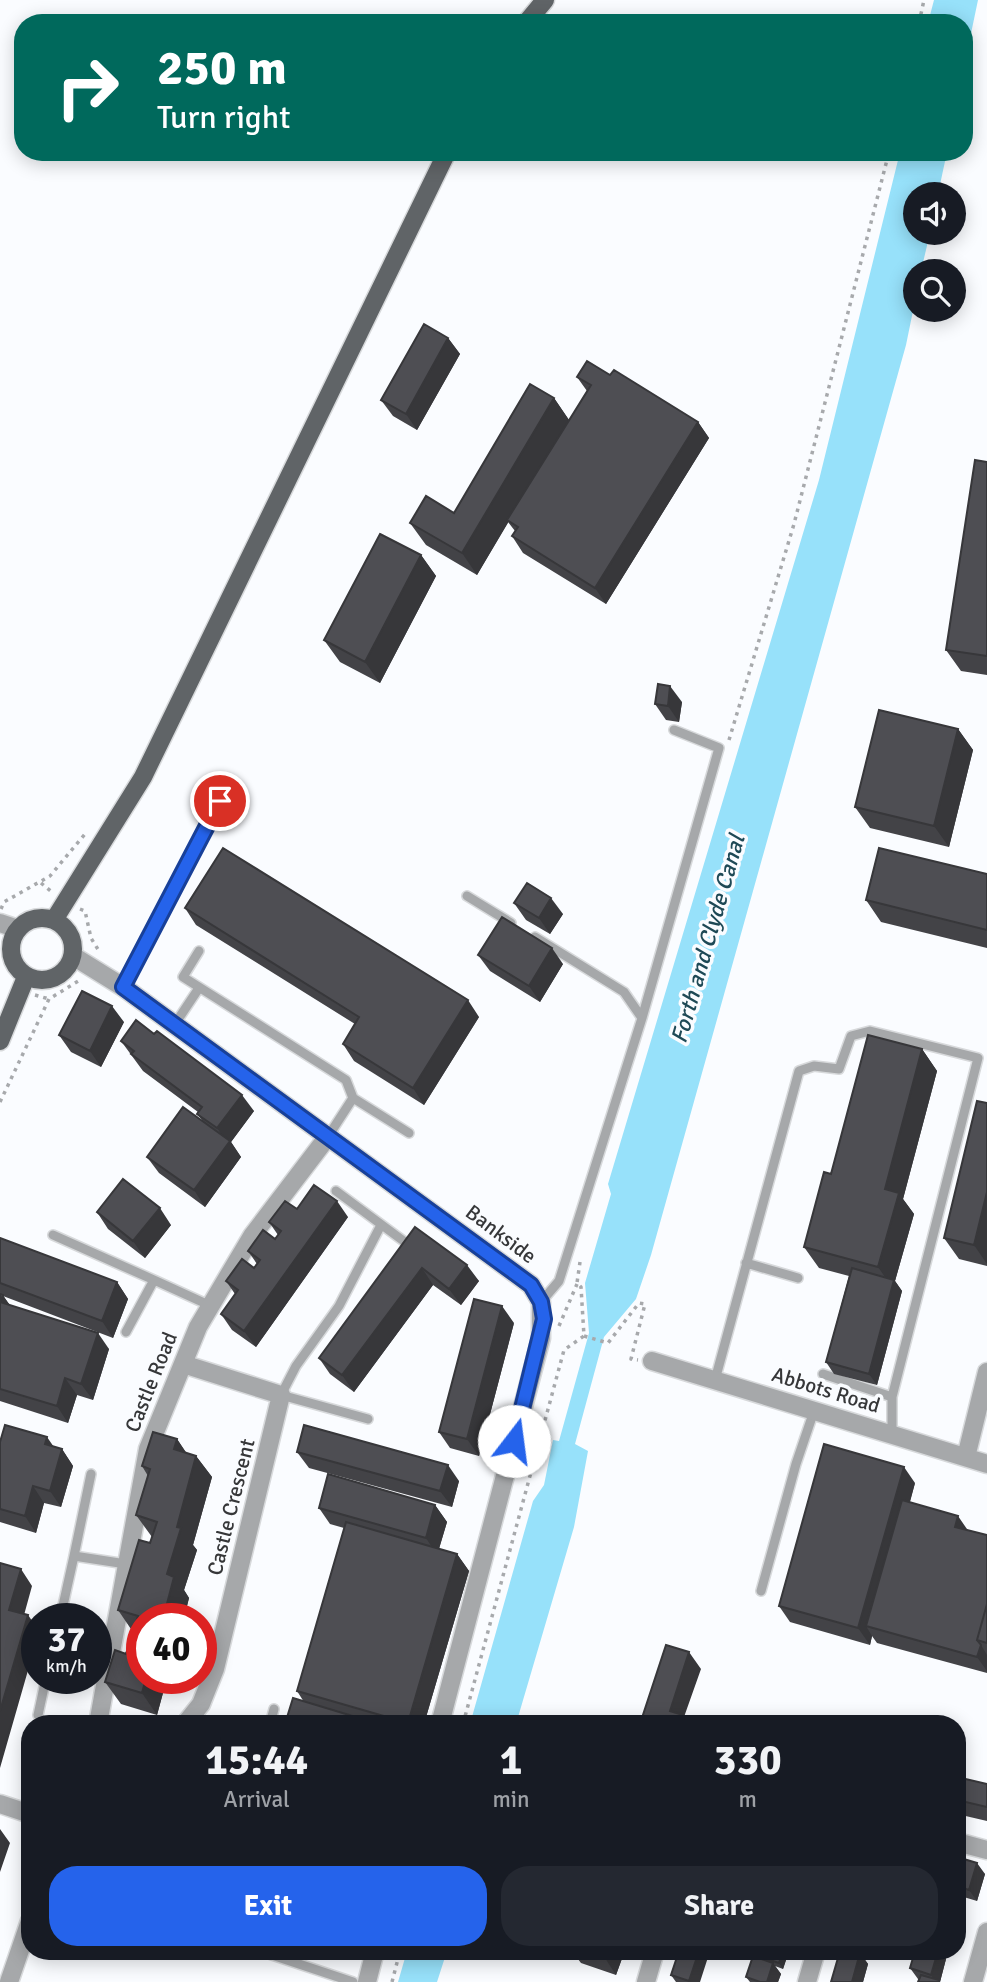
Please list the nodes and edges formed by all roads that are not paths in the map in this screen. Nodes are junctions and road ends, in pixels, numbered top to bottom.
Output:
1 (545, 0) edge
2 (533, 14) edge
3 (443, 161) edge
4 (674, 730) dead end
5 (220, 801) dead end
6 (467, 896) dead end
7 (54, 920) junction
8 (0, 923) edge
9 (18, 929) junction
10 (198, 951) dead end
11 (73, 957) junction
12 (26, 976) junction
13 (123, 987) junction
14 (200, 988) junction
15 (642, 1018) junction
16 (174, 1024) junction
17 (0, 1041) edge
18 (353, 1098) junction
19 (409, 1133) dead end
20 (329, 1135) junction
21 (336, 1191) dead end
22 (381, 1225) junction
23 (53, 1235) dead end
24 (416, 1250) edge
25 (746, 1263) junction
26 (798, 1278) dead end
27 (154, 1280) junction
28 (541, 1302) junction
29 (211, 1306) junction
30 (127, 1332) dead end
31 (652, 1361) road end
32 (183, 1364) junction
33 (987, 1372) edge
34 (823, 1374) dead end
35 (715, 1380) junction
36 (281, 1395) junction
37 (892, 1397) junction
38 (814, 1410) junction
39 (368, 1419) dead end
40 (892, 1434) junction
41 (966, 1457) junction
42 (987, 1464) edge
43 (91, 1474) dead end
44 (74, 1556) junction
45 (126, 1564) junction
46 (761, 1591) dead end
47 (64, 1603) edge
48 (43, 1694) edge
49 (274, 1709) dead end
50 (38, 1715) dead end
51 (100, 1715) edge
52 (192, 1715) edge
53 (272, 1715) edge
54 (442, 1715) edge
55 (0, 1804) edge
56 (21, 1811) edge
57 (966, 1844) edge
58 (987, 1850) edge
59 (987, 1932) edge
60 (21, 1947) edge
61 (287, 1960) edge
62 (372, 1960) edge
63 (652, 1960) edge
64 (814, 1960) edge
65 (9, 1982) edge
66 (353, 1982) edge
67 (366, 1982) edge
68 (646, 1982) edge
69 (807, 1982) edge
70 (973, 1982) edge

1 - 2 main road
3 - 7 main road
4 - 15 lane
5 - 13 lane
6 - 15 lane
7 - 9 main road
7 - 11 main road
8 - 9 street
9 - 12 main road
10 - 14 lane
11 - 12 main road
11 - 13 street, Bankside
12 - 17 main road
13 - 16 street, Bankside
14 - 16 lane
14 - 18 lane
15 - 28 lane
16 - 20 street, Bankside
18 - 19 lane
18 - 20 lane
20 - 28 street, Bankside
20 - 29 street, Castle Road
21 - 22 lane
22 - 24 lane
22 - 36 lane
23 - 27 lane
25 - 26 lane
25 - 35 lane
25 - 37 lane
27 - 29 lane
27 - 30 lane
28 - 54 street
29 - 32 street, Castle Road
31 - 35 street, Abbots Road
32 - 36 street
32 - 45 street, Castle Road
33 - 41 street
34 - 37 lane
35 - 38 street, Abbots Road
36 - 39 lane
36 - 52 street, Castle Crescent
37 - 40 lane
38 - 40 street, Abbots Road
38 - 46 lane
40 - 41 street, Abbots Road
41 - 42 street, Abbots Road
43 - 44 lane
44 - 45 lane
44 - 47 lane
45 - 51 street, Castle Road
48 - 50 lane
49 - 53 lane
55 - 56 street
57 - 58 street
59 - 70 street
60 - 65 street
61 - 66 lane
62 - 67 street
63 - 68 street
64 - 69 street

